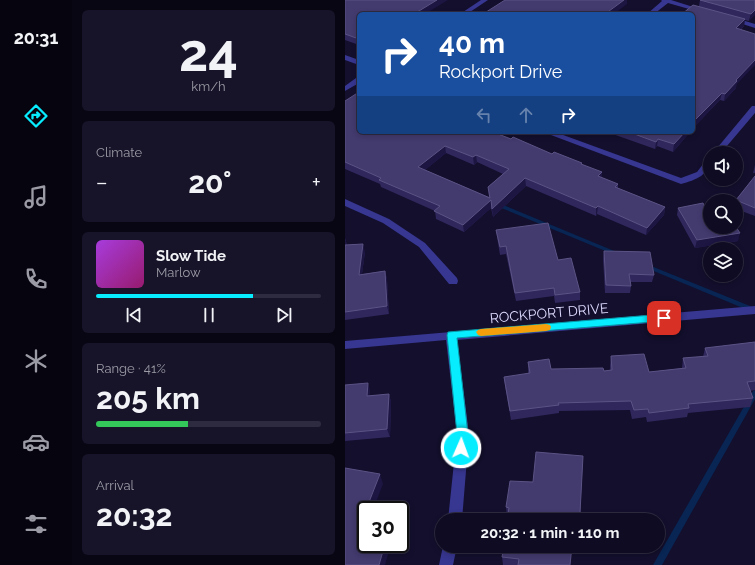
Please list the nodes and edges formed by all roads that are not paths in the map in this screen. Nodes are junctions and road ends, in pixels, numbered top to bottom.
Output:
1 (485, 0) edge
2 (666, 0) edge
3 (466, 12) edge
4 (652, 12) edge
5 (711, 13) edge
6 (726, 17) edge
7 (755, 26) edge
8 (345, 58) edge
9 (357, 62) edge
10 (357, 81) edge
11 (345, 88) edge
12 (755, 108) edge
13 (552, 134) edge
14 (723, 146) edge
15 (703, 170) edge
16 (345, 202) edge
17 (453, 280) dead end
18 (755, 310) edge
19 (451, 335) junction
20 (345, 345) edge
21 (456, 513) edge
22 (449, 553) edge
23 (446, 565) edge

1 - 3 street
2 - 4 street
2 - 5 street
6 - 7 street
8 - 9 street
10 - 11 street
12 - 14 street
13 - 15 street
16 - 17 street
18 - 19 street, ROCKPORT DRIVE
19 - 20 street, ROCKPORT DRIVE
19 - 21 street
22 - 23 street

